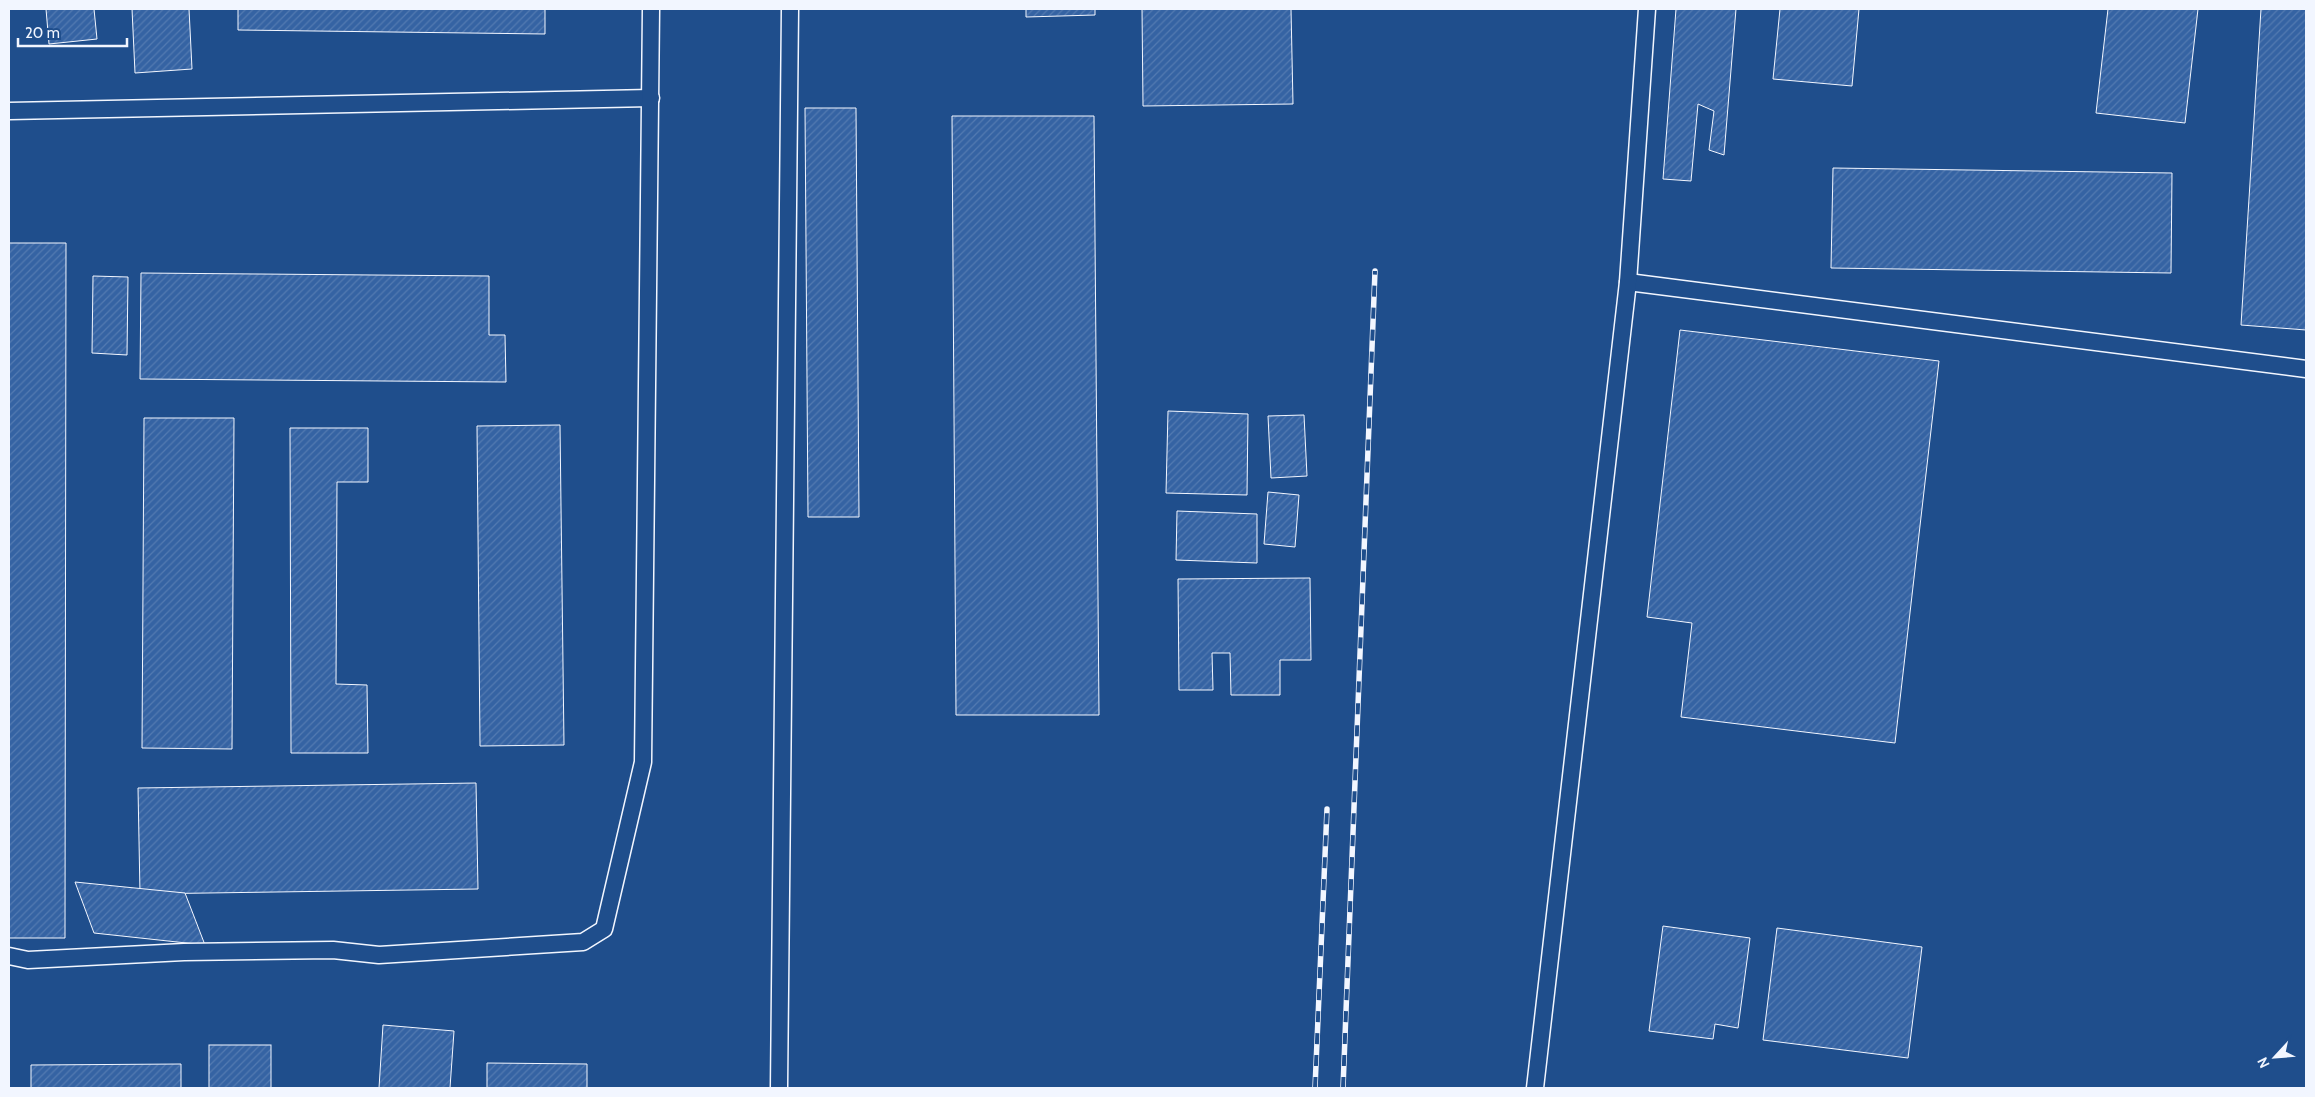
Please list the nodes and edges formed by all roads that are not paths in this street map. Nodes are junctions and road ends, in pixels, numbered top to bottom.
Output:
1 (651, 9) edge
2 (790, 9) edge
3 (1648, 9) edge
4 (651, 98) junction
5 (9, 111) edge
6 (1628, 282) junction
7 (2306, 369) edge
8 (9, 956) edge
9 (779, 1088) edge
10 (1535, 1088) edge

1 - 4 lane
2 - 9 lane
3 - 6 lane
4 - 5 lane
4 - 8 lane
6 - 7 lane
6 - 10 lane

